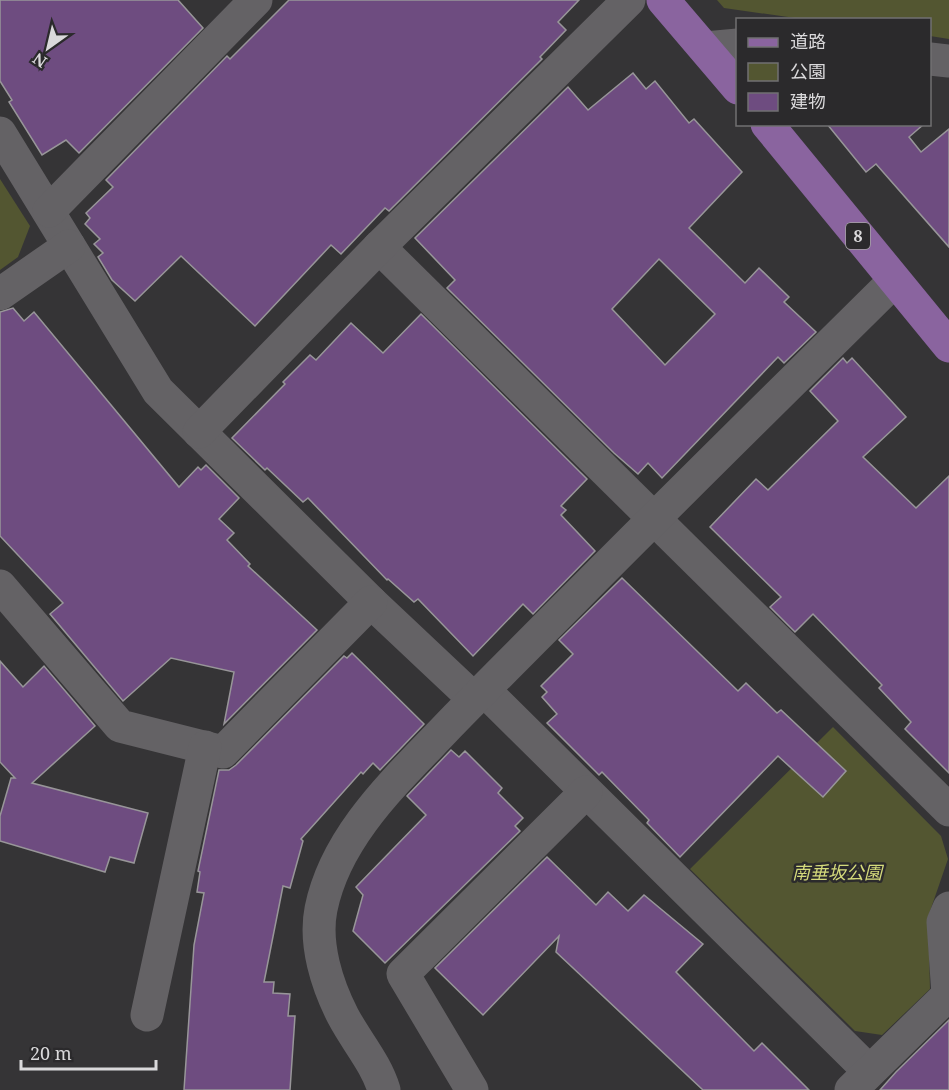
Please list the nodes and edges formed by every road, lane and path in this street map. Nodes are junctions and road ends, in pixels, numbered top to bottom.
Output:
1 (256, 0) edge
2 (629, 0) edge
3 (663, 0) edge
4 (736, 45) edge
5 (705, 48) junction
6 (931, 59) edge
7 (949, 61) edge
8 (736, 86) edge
9 (769, 126) edge
10 (0, 133) edge
11 (49, 211) junction
12 (69, 246) junction
13 (379, 247) junction
14 (894, 281) junction
15 (0, 294) edge
16 (949, 346) edge
17 (199, 432) junction
18 (655, 518) junction
19 (0, 586) edge
20 (371, 602) junction
21 (479, 695) junction
22 (205, 747) junction
23 (586, 792) junction
24 (949, 810) edge
25 (949, 908) edge
26 (147, 1015) dead end
27 (860, 1081) edge
28 (384, 1090) edge
29 (472, 1090) edge

1 - 11 street
2 - 13 street
3 - 5 main road
4 - 5 street
5 - 8 main road
6 - 7 street
9 - 14 main road, 8
10 - 11 street
11 - 12 street
12 - 15 street
12 - 17 street
13 - 17 street
13 - 18 street
14 - 16 main road, 8
14 - 18 street
17 - 20 street
18 - 21 street
18 - 24 street
19 - 22 street
20 - 21 street
20 - 22 street
21 - 23 street
21 - 28 street
22 - 26 street
23 - 27 street
23 - 29 street
25 - 27 street

